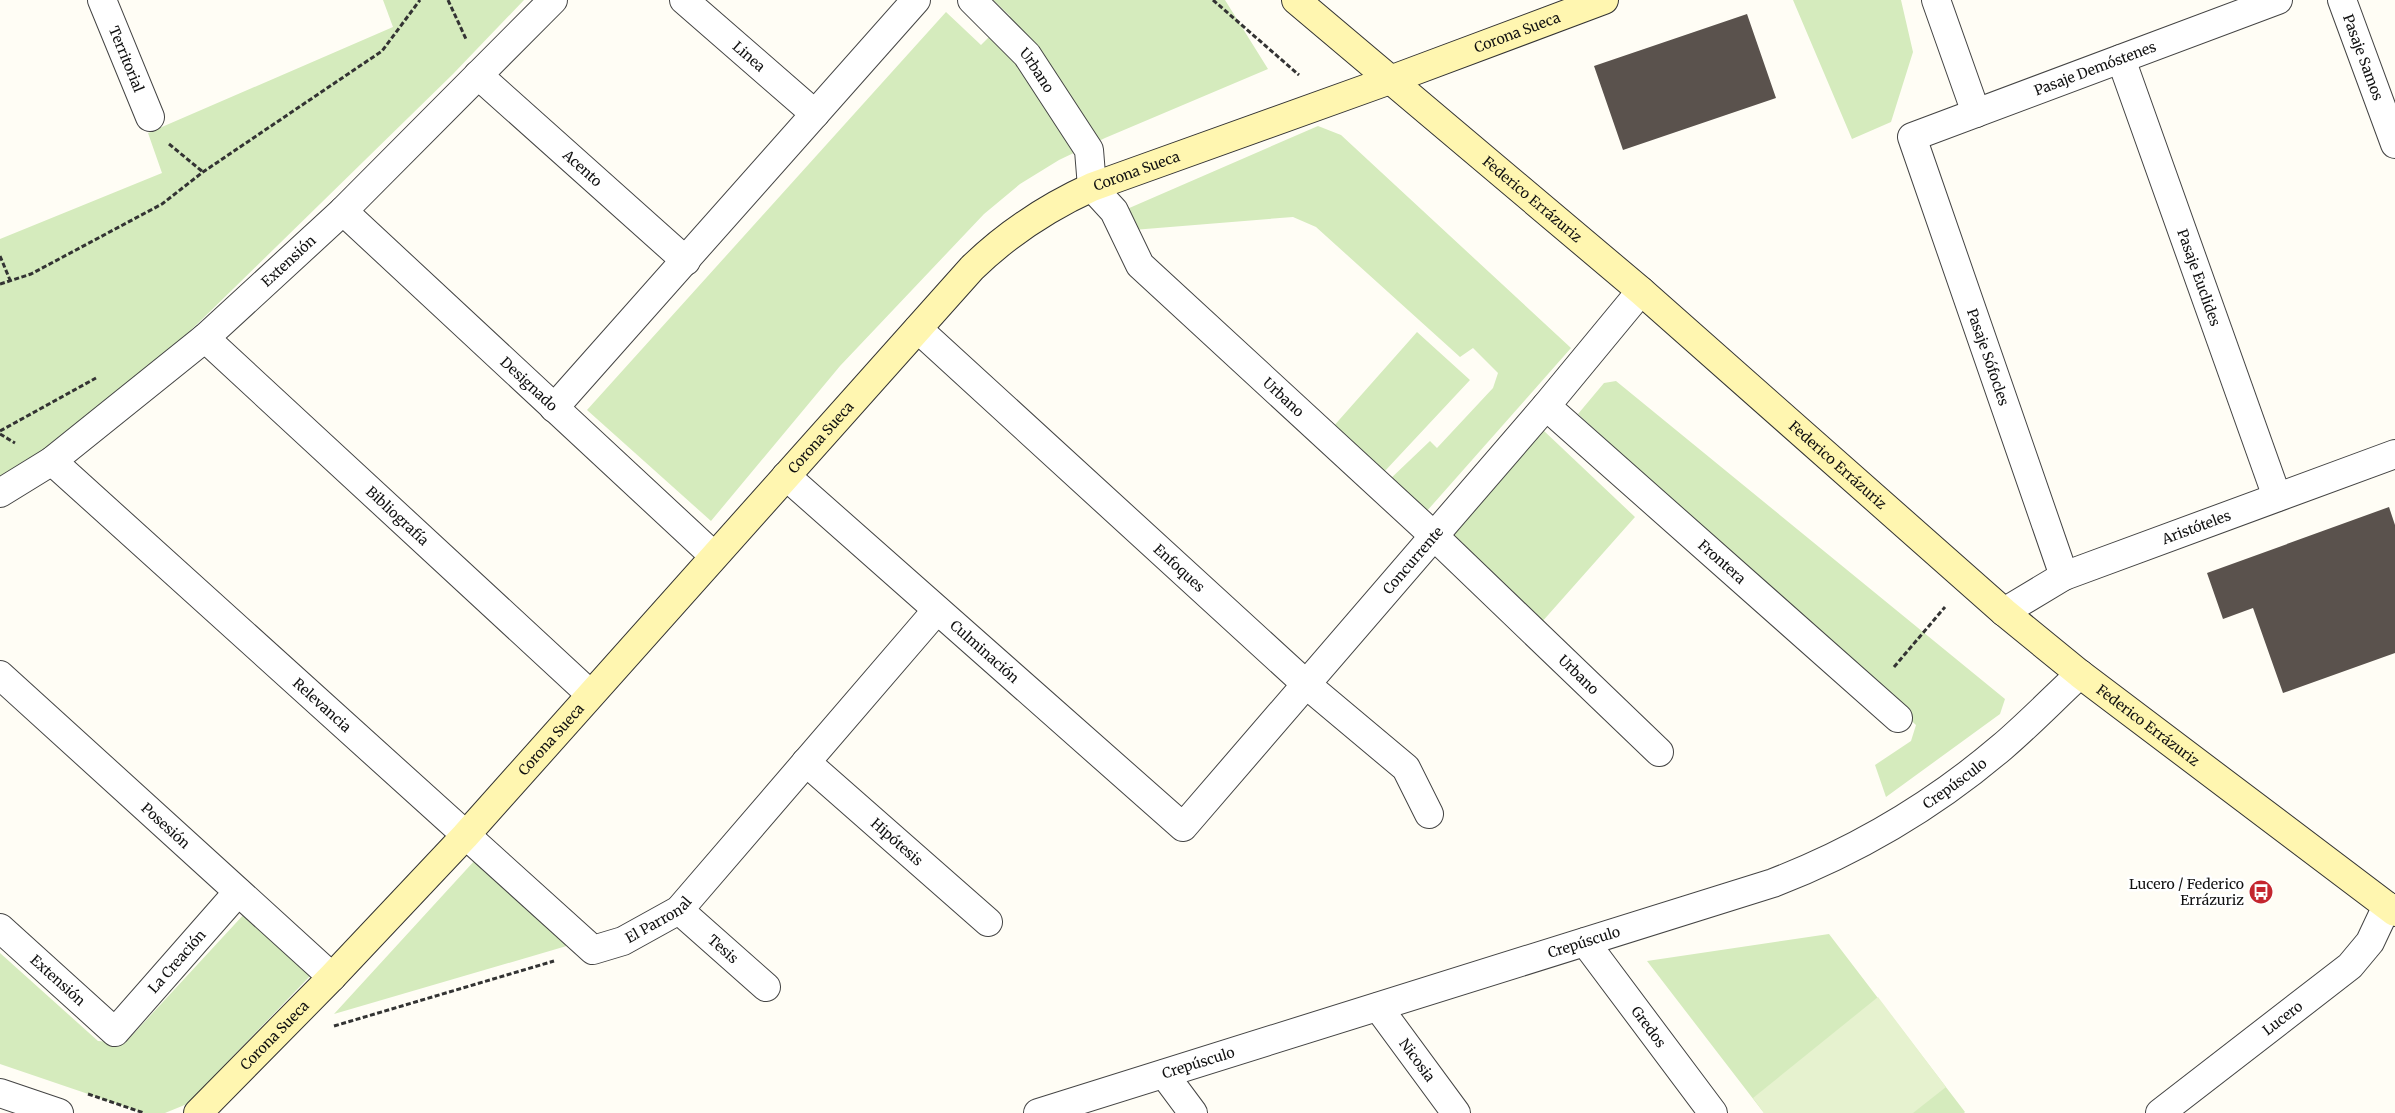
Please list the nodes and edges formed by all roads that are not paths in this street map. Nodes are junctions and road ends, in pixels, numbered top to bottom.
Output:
1 (102, 0) edge
2 (553, 0) edge
3 (684, 0) edge
4 (916, 0) edge
5 (972, 0) edge
6 (1296, 0) edge
7 (1604, 0) edge
8 (1936, 0) edge
9 (2278, 0) edge
10 (2342, 0) edge
11 (2122, 59) junction
12 (478, 75) junction
13 (1390, 80) junction
14 (1976, 113) junction
15 (815, 114) junction
16 (150, 117) road end
17 (1912, 137) joint
18 (2395, 144) edge
19 (1092, 187) junction
20 (343, 210) junction
21 (686, 261) junction
22 (1641, 291) junction
23 (918, 329) junction
24 (205, 338) junction
25 (1546, 406) junction
26 (554, 408) junction
27 (2395, 454) edge
28 (52, 461) junction
29 (786, 476) junction
30 (0, 493) edge
31 (2277, 497) junction
32 (1433, 535) junction
33 (714, 556) junction
34 (2064, 576) junction
35 (937, 610) junction
36 (2004, 612) junction
37 (2080, 674) junction
38 (0, 675) edge
39 (1307, 685) junction
40 (590, 694) junction
41 (1898, 718) dead end
42 (1659, 752) dead end
43 (806, 762) junction
44 (1429, 814) dead end
45 (1183, 827) joint
46 (465, 836) junction
47 (238, 892) junction
48 (2391, 909) edge
49 (679, 910) junction
50 (988, 922) dead end
51 (0, 928) edge
52 (1585, 942) junction
53 (593, 950) joint
54 (332, 977) junction
55 (766, 987) dead end
56 (1378, 1007) junction
57 (115, 1032) joint
58 (1164, 1074) junction
59 (0, 1093) edge
60 (202, 1112) edge
61 (58, 1113) edge
62 (1038, 1113) edge
63 (1193, 1113) edge
64 (1456, 1113) edge
65 (1713, 1113) edge
66 (2160, 1113) edge

1 - 16 street, Territorial
2 - 12 street, Extensión
3 - 15 street, Linea
4 - 15 street
5 - 19 street, Urbano
6 - 13 street, Federico Errázuriz
7 - 13 street, Corona Sueca
8 - 14 street
9 - 11 street, Pasaje Demóstenes
10 - 18 street, Pasaje Samos
11 - 14 street, Pasaje Demóstenes
11 - 31 street, Pasaje Euclides
12 - 20 street, Extensión
12 - 21 street, Acento
13 - 19 street, Corona Sueca
13 - 22 street, Federico Errázuriz
14 - 17 street, Pasaje Demóstenes
15 - 21 street
17 - 34 street, Pasaje Sófocles
19 - 23 street, Corona Sueca
19 - 32 street, Urbano
20 - 24 street, Extensión
20 - 26 street, Designado
21 - 26 street
22 - 25 street, Concurrente
22 - 36 street, Federico Errázuriz
23 - 29 street, Corona Sueca
23 - 39 street, Enfoques
24 - 28 street, Extensión
24 - 40 street, Bibliografía
25 - 32 street, Concurrente
25 - 41 street, Frontera
26 - 33 street, Designado
27 - 31 street, Aristóteles
28 - 30 street, Extensión
28 - 46 street, Relevancia
29 - 33 street, Corona Sueca
29 - 35 street, Culminación
31 - 34 street, Aristóteles
32 - 39 street, Concurrente
32 - 42 street, Urbano
33 - 40 street, Corona Sueca
34 - 36 street, Aristóteles
35 - 43 street, El Parronal
35 - 45 street, Culminación
36 - 37 street, Federico Errázuriz
37 - 48 street, Federico Errázuriz
37 - 52 street, Crepúsculo
38 - 47 street, Posesión
39 - 44 street, Enfoques
39 - 45 street, Concurrente
40 - 46 street, Corona Sueca
43 - 49 street, El Parronal
43 - 50 street, Hipótesis
46 - 53 street, Relevancia
46 - 54 street, Corona Sueca
47 - 54 street, Posesión
47 - 57 street, La Creación
48 - 66 street, Lucero
49 - 53 street, El Parronal
49 - 55 street, Tesis
51 - 57 street, Extensión
52 - 56 street, Crepúsculo
52 - 65 street, Gredos
54 - 60 street, Corona Sueca
56 - 58 street, Crepúsculo
56 - 64 street, Nicosia
58 - 62 street, Crepúsculo
58 - 63 street
59 - 61 street

